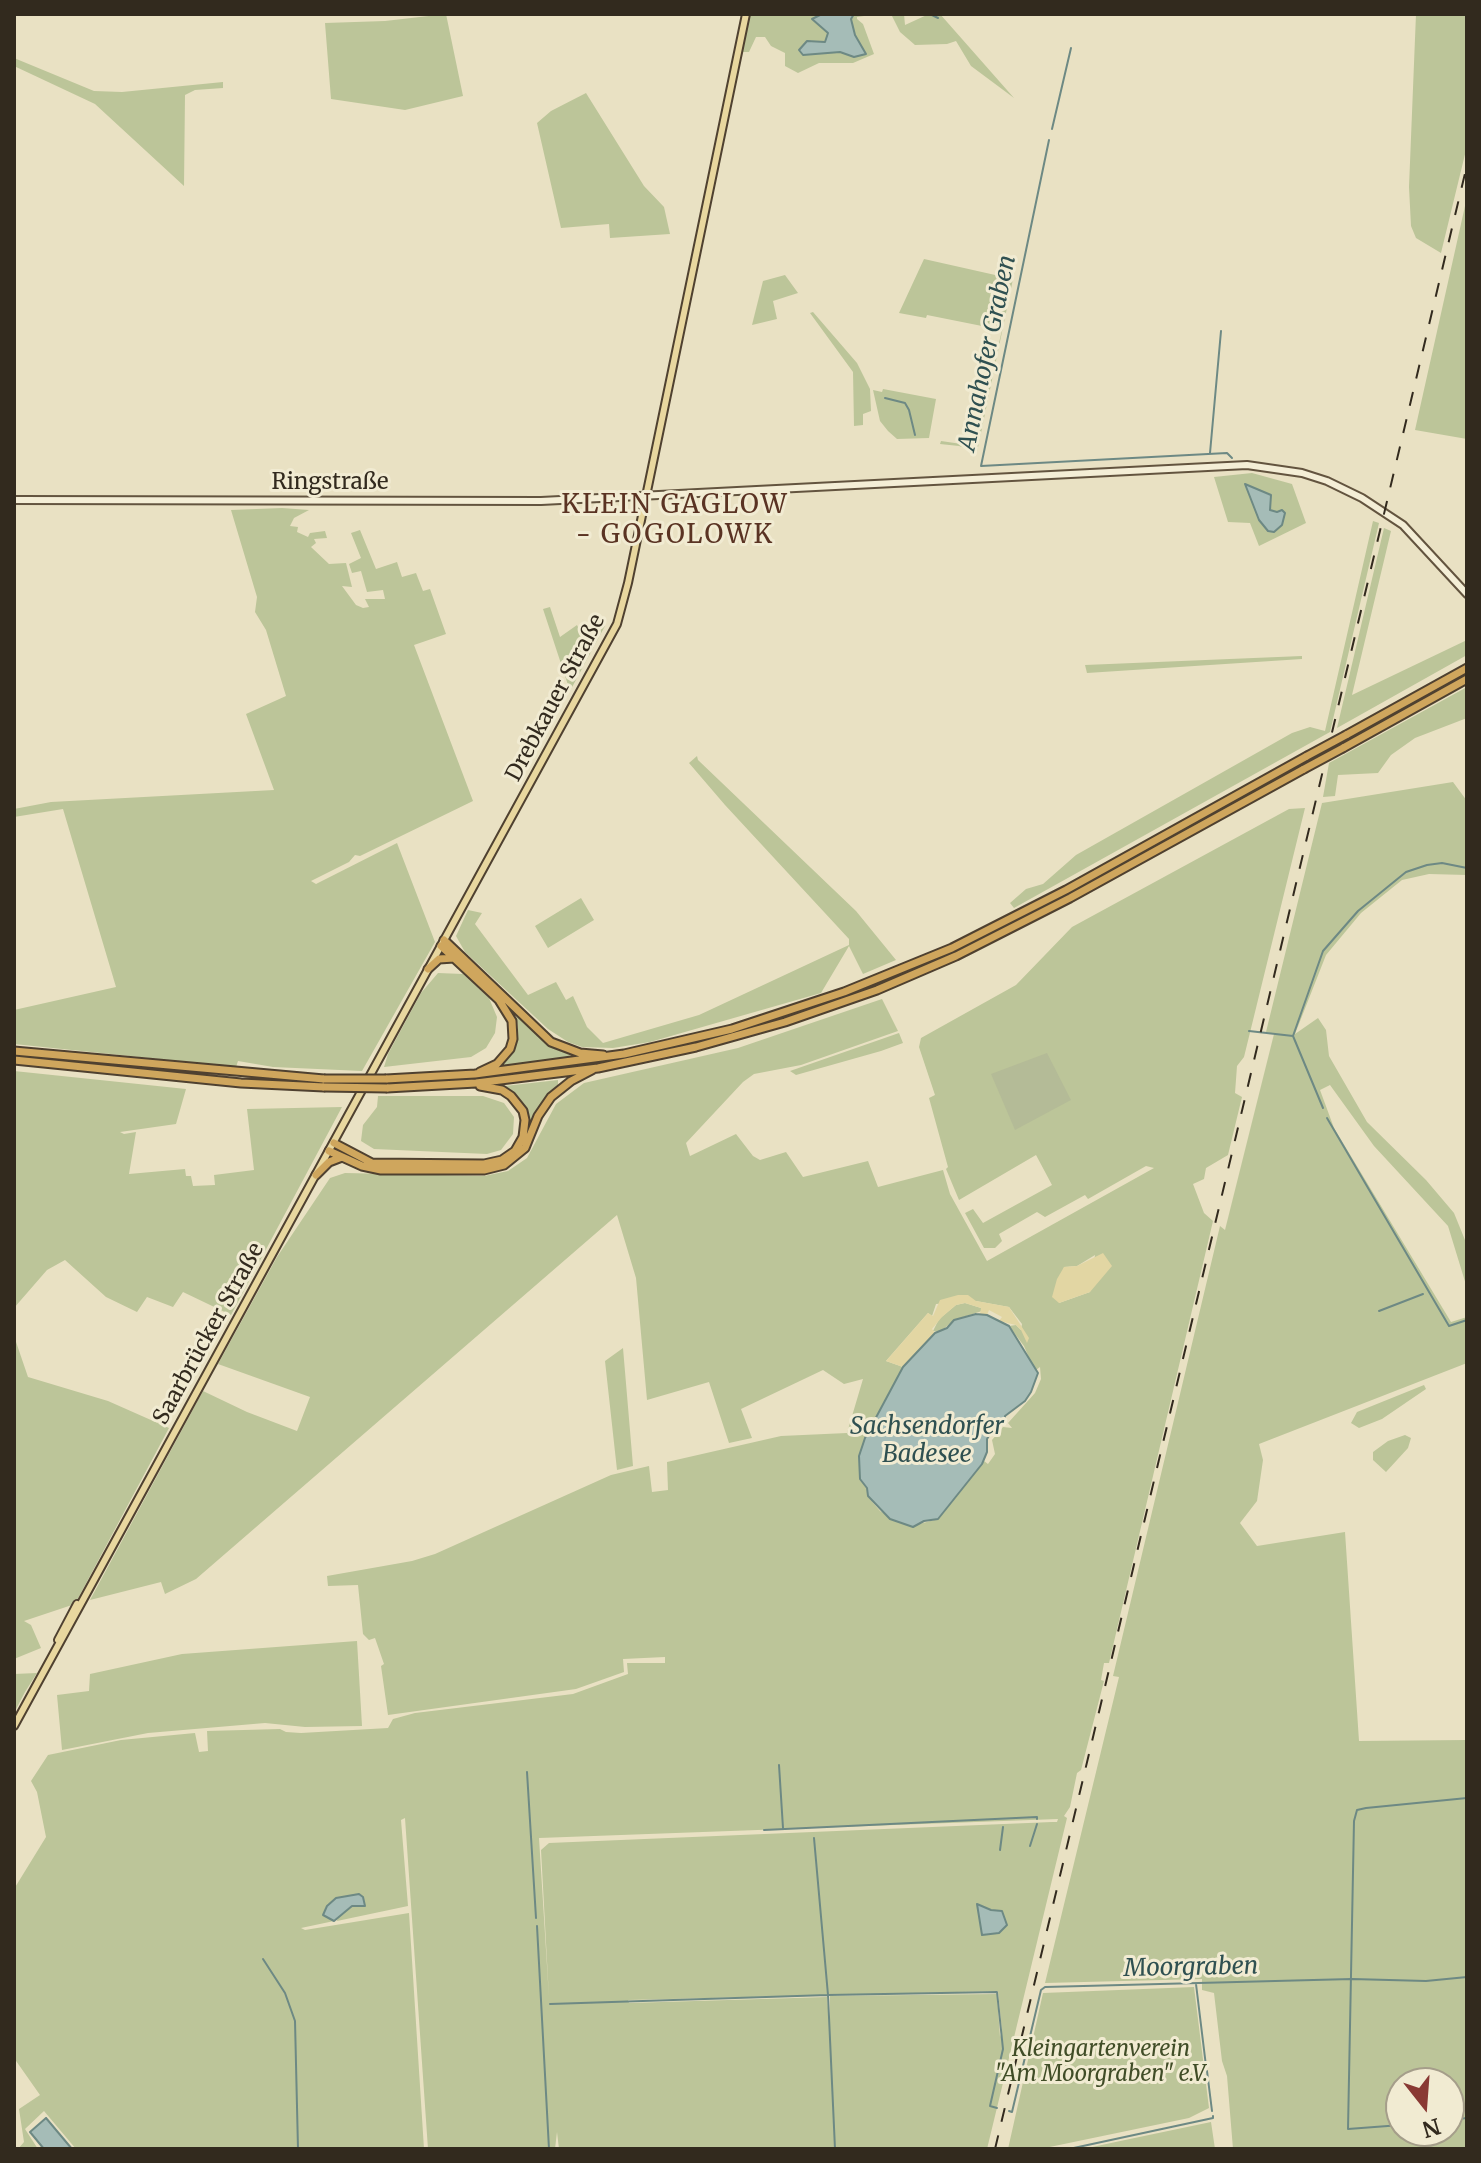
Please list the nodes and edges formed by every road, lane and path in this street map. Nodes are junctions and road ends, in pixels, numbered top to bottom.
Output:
1 (746, 14) edge
2 (645, 495) junction
3 (14, 500) edge
4 (1467, 594) edge
5 (1467, 668) edge
6 (1467, 679) edge
7 (442, 943) junction
8 (454, 958) junction
9 (428, 969) junction
10 (14, 1051) edge
11 (613, 1056) junction
12 (14, 1060) edge
13 (598, 1068) junction
14 (475, 1074) junction
15 (324, 1083) junction
16 (386, 1083) junction
17 (466, 1084) junction
18 (362, 1089) joint
19 (332, 1147) junction
20 (342, 1157) junction
21 (316, 1175) junction
22 (14, 1726) edge

1 - 2 main road, Drebkauer Straße
2 - 3 main road, Ringstraße
2 - 4 main road, Ringstraße
2 - 7 main road, Drebkauer Straße
5 - 11 highway, bridge
6 - 13 highway, bridge
7 - 8 highway
7 - 9 main road, Drebkauer Straße
7 - 11 highway
8 - 9 highway
8 - 14 highway
9 - 18 main road, Drebkauer Straße
10 - 15 highway
11 - 14 highway
12 - 15 highway
13 - 17 highway
13 - 20 highway
14 - 16 highway
15 - 16 highway, bridge
16 - 17 highway
17 - 19 highway
18 - 19 main road, Saarbrücker Straße
19 - 20 highway
19 - 21 main road, Saarbrücker Straße
20 - 21 highway
21 - 22 main road, Saarbrücker Straße

